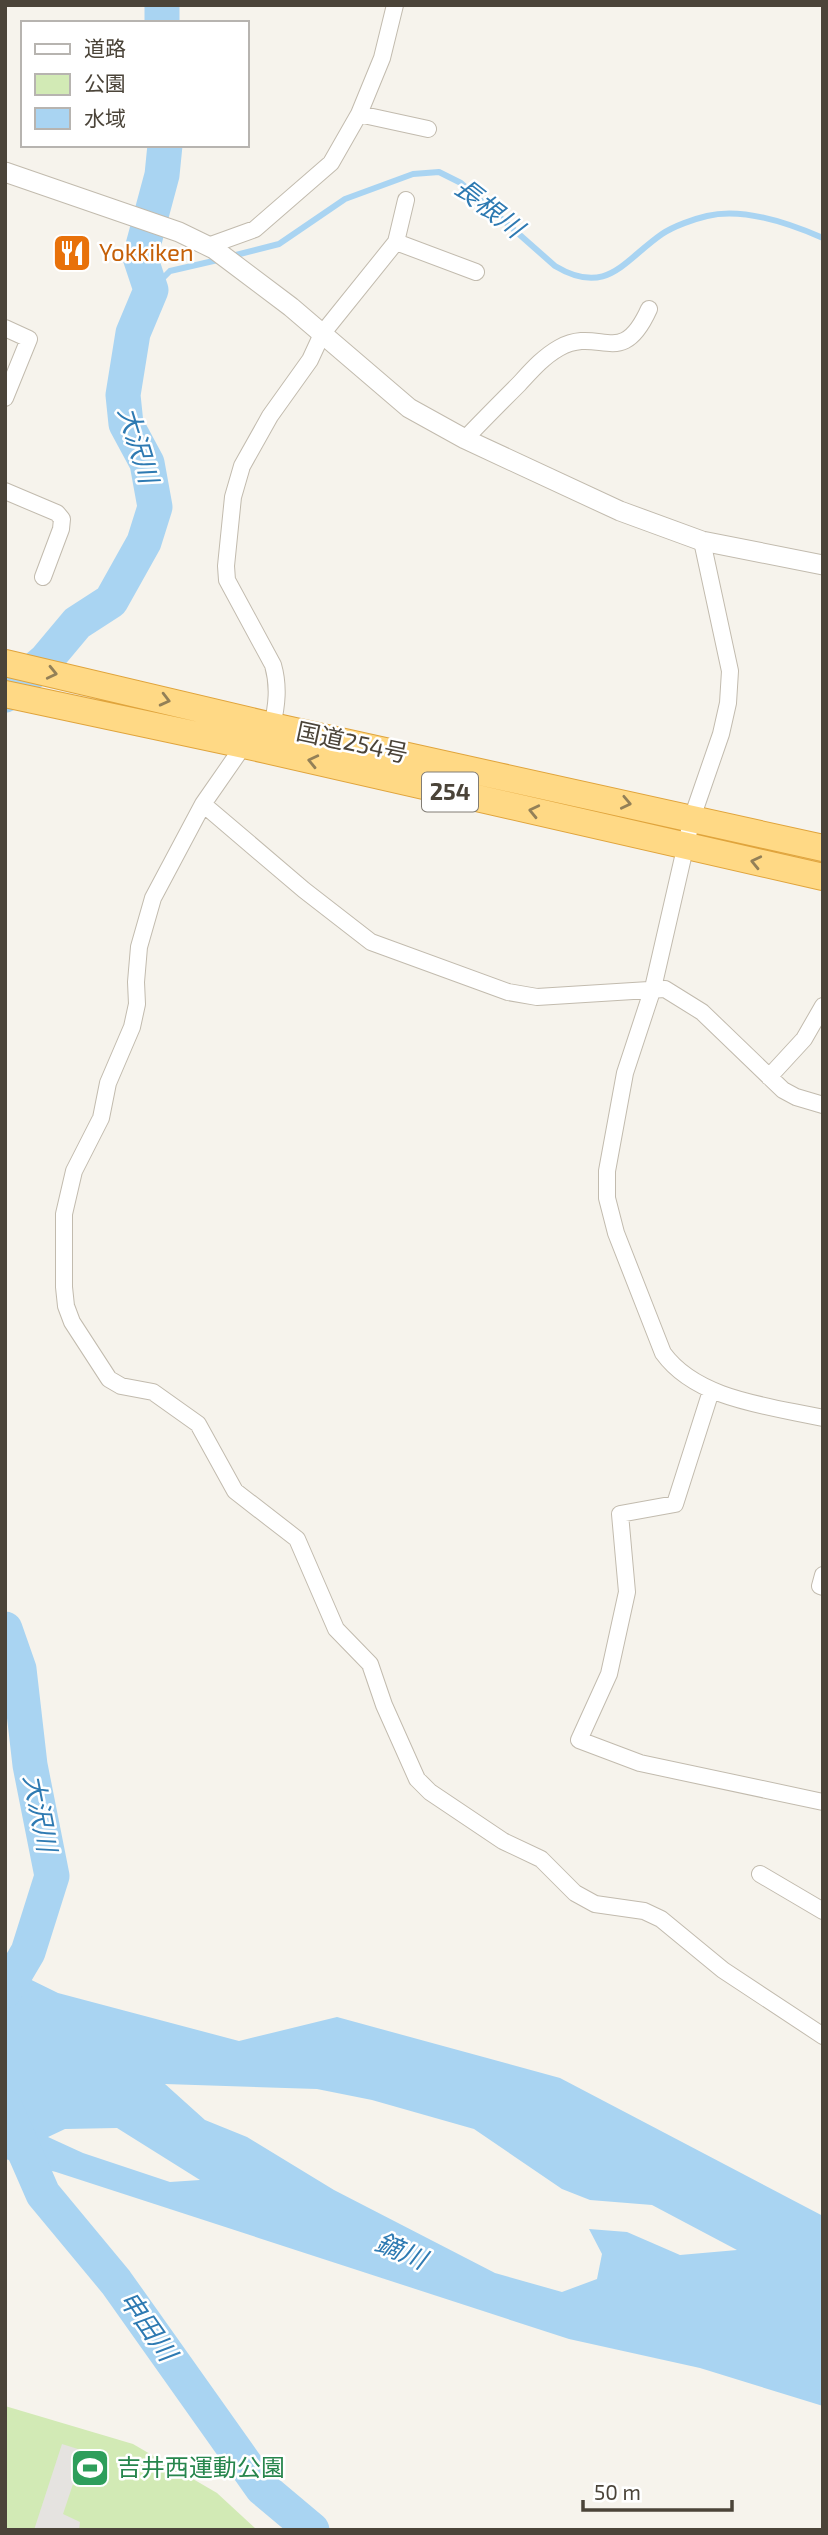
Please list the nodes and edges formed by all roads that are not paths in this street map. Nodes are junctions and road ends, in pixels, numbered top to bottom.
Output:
1 (395, 5) edge
2 (359, 114) junction
3 (428, 130) dead end
4 (5, 172) edge
5 (406, 200) dead end
6 (396, 243) junction
7 (211, 247) junction
8 (476, 272) dead end
9 (649, 309) dead end
10 (5, 328) edge
11 (321, 334) junction
12 (5, 398) edge
13 (465, 439) junction
14 (5, 491) edge
15 (702, 541) junction
16 (823, 565) edge
17 (43, 577) dead end
18 (5, 663) edge
19 (5, 694) edge
20 (272, 726) junction
21 (244, 745) junction
22 (203, 804) junction
23 (692, 818) junction
24 (685, 846) junction
25 (823, 848) edge
26 (823, 877) edge
27 (653, 988) junction
28 (823, 1006) edge
29 (769, 1077) junction
30 (823, 1105) edge
31 (711, 1391) junction
32 (823, 1418) edge
33 (823, 1575) edge
34 (823, 1587) edge
35 (823, 1802) edge
36 (760, 1874) dead end
37 (823, 1912) edge
38 (823, 2036) edge

1 - 2 street
2 - 3 street
2 - 7 street
4 - 7 street
5 - 6 street
6 - 8 street
6 - 11 street
7 - 11 street
9 - 13 street
10 - 12 street
11 - 13 street
11 - 20 street
13 - 15 street
14 - 17 street
15 - 16 street
15 - 23 street
18 -> 20 highway, 国道254号 / 254
19 - 21 highway, 国道254号 / 254
20 -> 23 highway, 国道254号 / 254
21 - 22 street
24 -> 21 highway, 国道254号 / 254
22 - 27 street
22 - 38 street
23 - 24 street
23 - 25 highway, 国道254号 / 254
26 -> 24 highway, 国道254号 / 254
24 - 27 street
27 - 29 street
27 - 31 street
28 - 29 street
29 - 30 street
31 - 32 street
31 - 35 street
33 - 34 street
36 - 37 street

